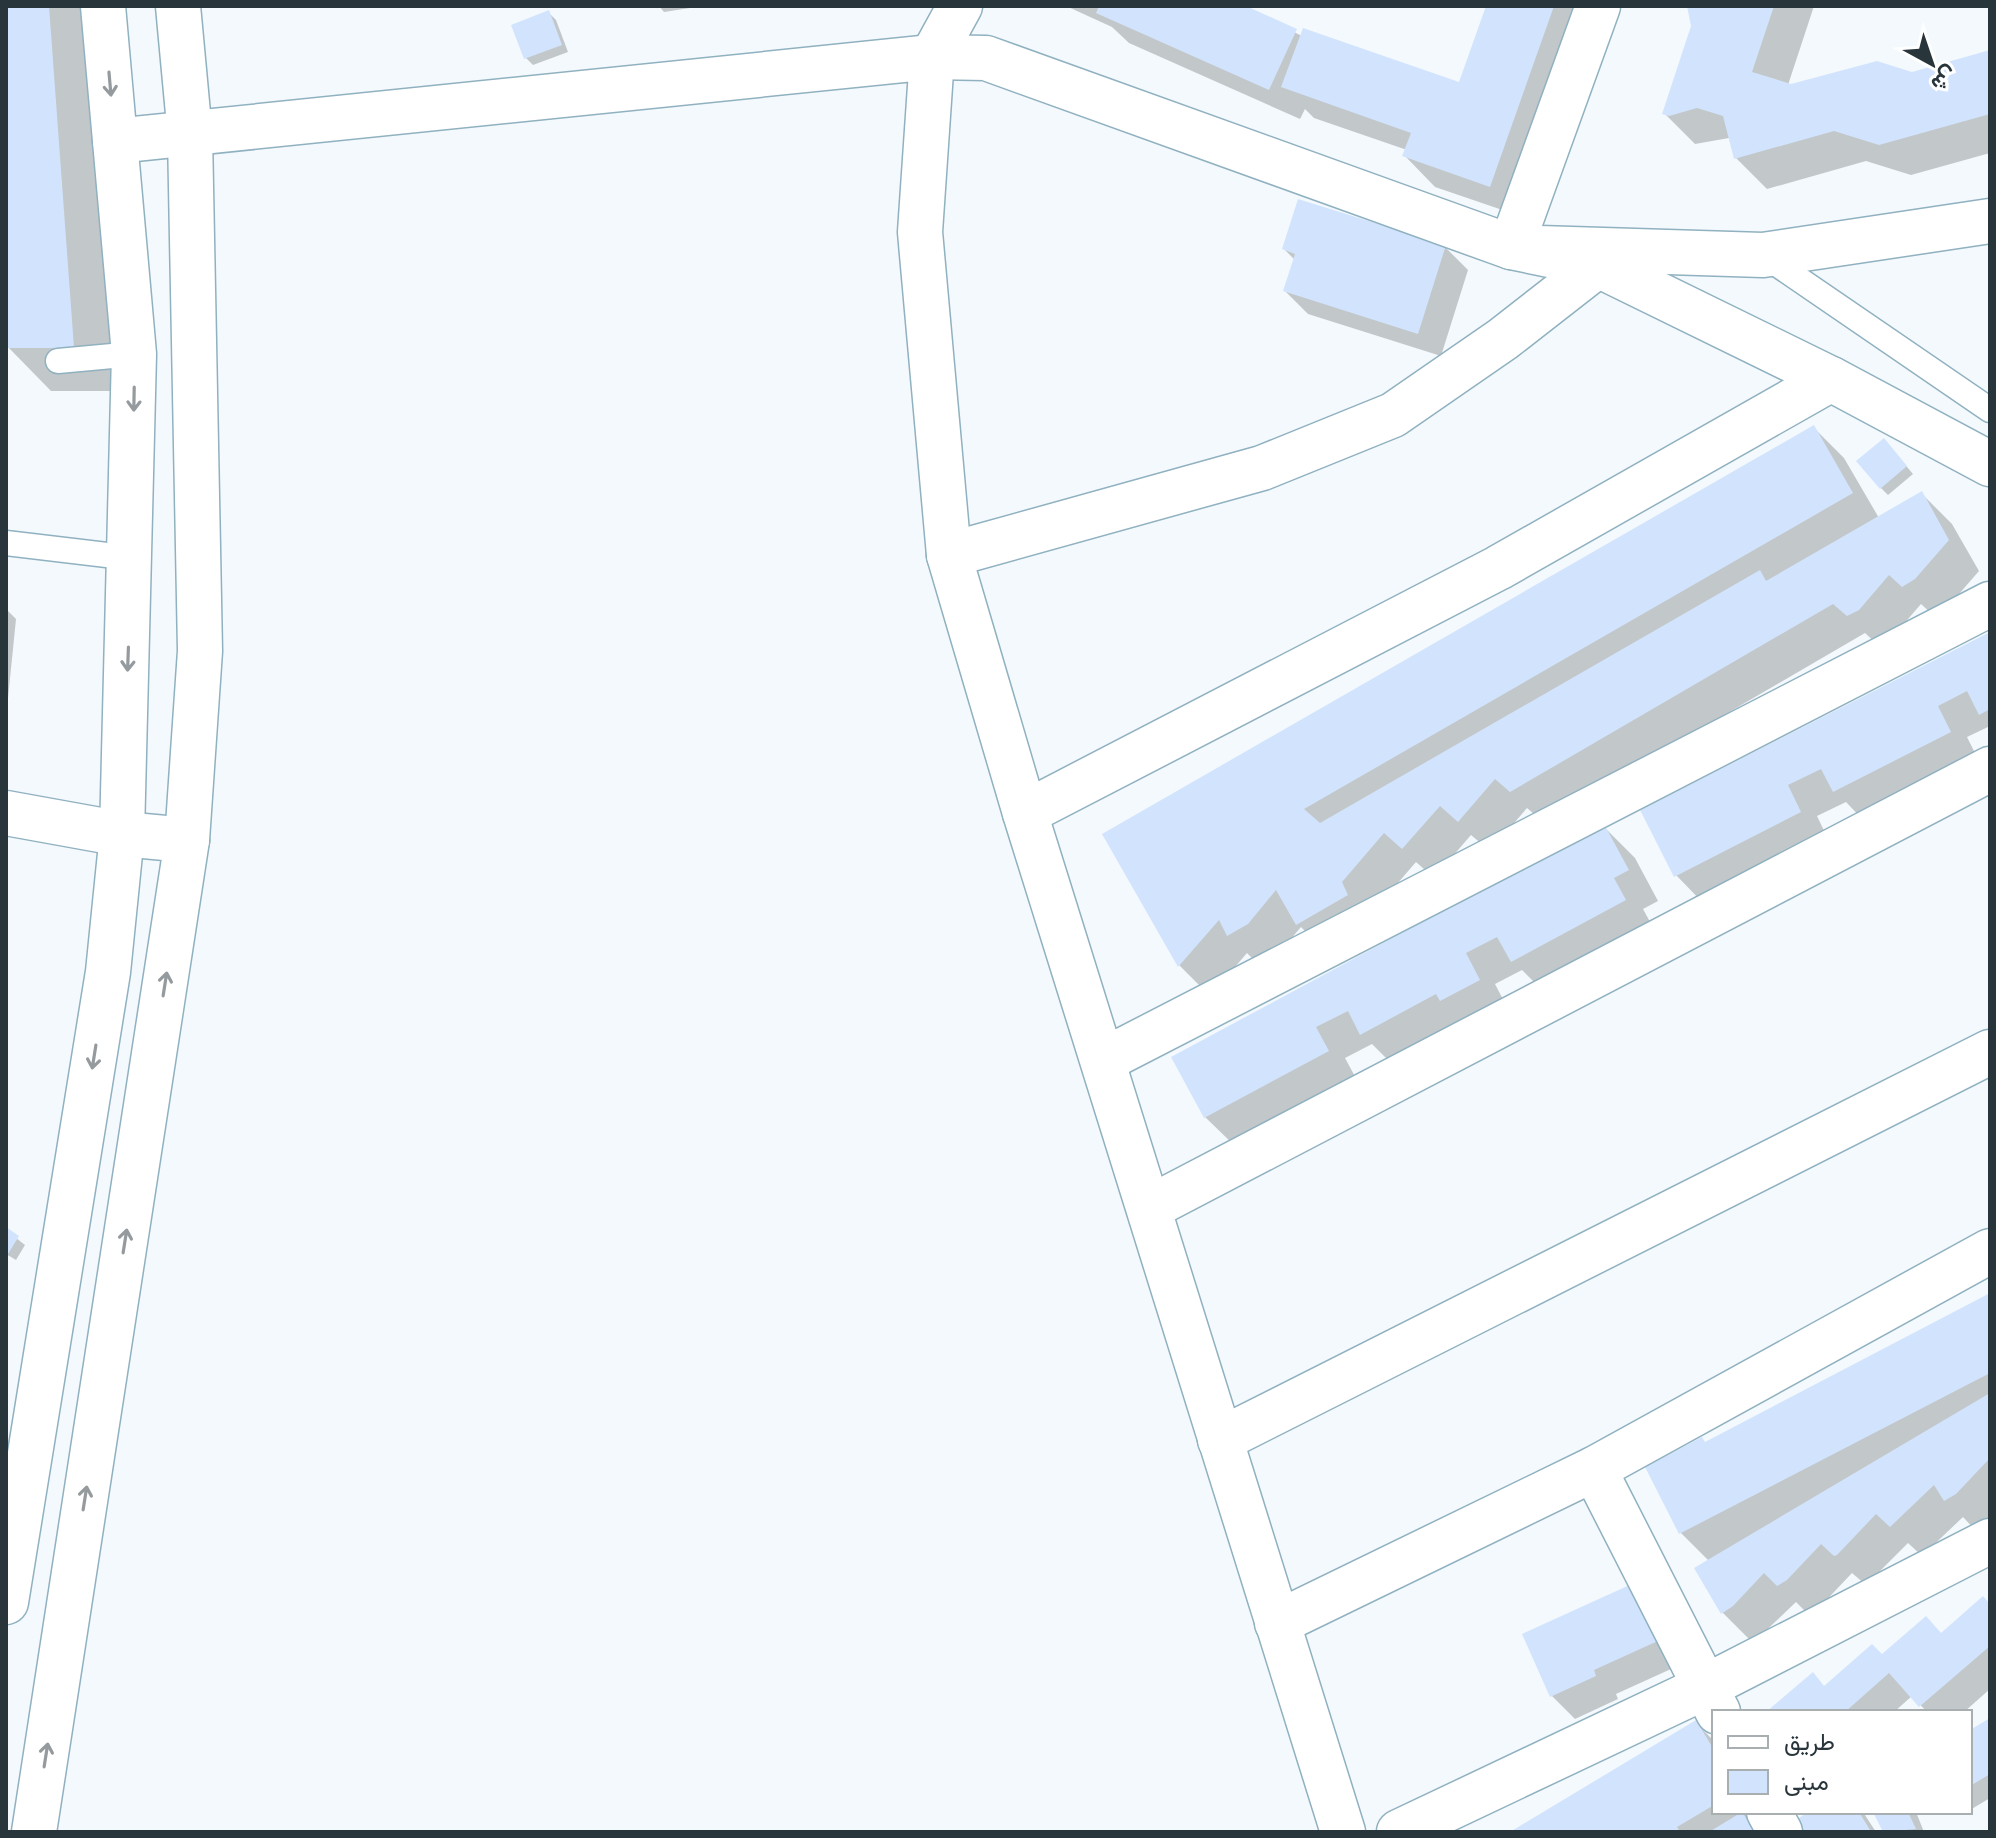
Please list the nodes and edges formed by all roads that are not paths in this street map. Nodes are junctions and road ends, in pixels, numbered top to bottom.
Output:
1 (103, 6) edge
2 (178, 6) edge
3 (960, 6) edge
4 (1598, 6) edge
5 (932, 57) junction
6 (190, 135) junction
7 (115, 141) junction
8 (1990, 221) edge
9 (1511, 247) junction
10 (1763, 255) junction
11 (1598, 265) junction
12 (134, 354) junction
13 (58, 361) dead end
14 (1831, 379) junction
15 (1990, 410) edge
16 (1990, 464) edge
17 (6, 543) edge
18 (949, 555) junction
19 (132, 558) junction
20 (1990, 604) edge
21 (1990, 769) edge
22 (6, 813) edge
23 (1025, 813) junction
24 (122, 834) junction
25 (187, 840) junction
26 (1990, 1052) edge
27 (1104, 1060) junction
28 (1149, 1208) junction
29 (1990, 1251) edge
30 (1220, 1440) junction
31 (1594, 1469) junction
32 (1990, 1541) edge
33 (6, 1602) edge
34 (1277, 1623) junction
35 (1712, 1700) edge
36 (1770, 1814) edge
37 (34, 1832) edge
38 (1343, 1832) edge
39 (1399, 1832) edge
40 (1780, 1832) edge

1 -> 7 main road
2 - 6 main road
3 - 5 main road
4 - 9 main road
5 - 6 main road
5 - 9 main road
5 - 18 main road
6 - 7 main road
6 - 25 main road
7 - 12 main road
8 - 10 main road
9 - 10 main road
9 - 11 main road
10 - 15 lane
11 - 14 main road
11 - 18 main road
12 - 13 lane
12 -> 19 main road
14 - 16 main road
14 - 23 main road
17 - 19 lane
18 - 23 main road
19 -> 24 main road
20 - 27 main road
21 - 28 main road
22 - 24 main road
23 - 27 main road
24 - 25 main road
24 -> 33 main road
37 -> 25 main road
26 - 30 main road
27 - 28 main road
28 - 30 main road
29 - 31 main road
30 - 34 main road
31 - 34 main road
31 - 35 main road
32 - 35 main road
34 - 38 main road
35 - 39 main road
36 - 40 main road

